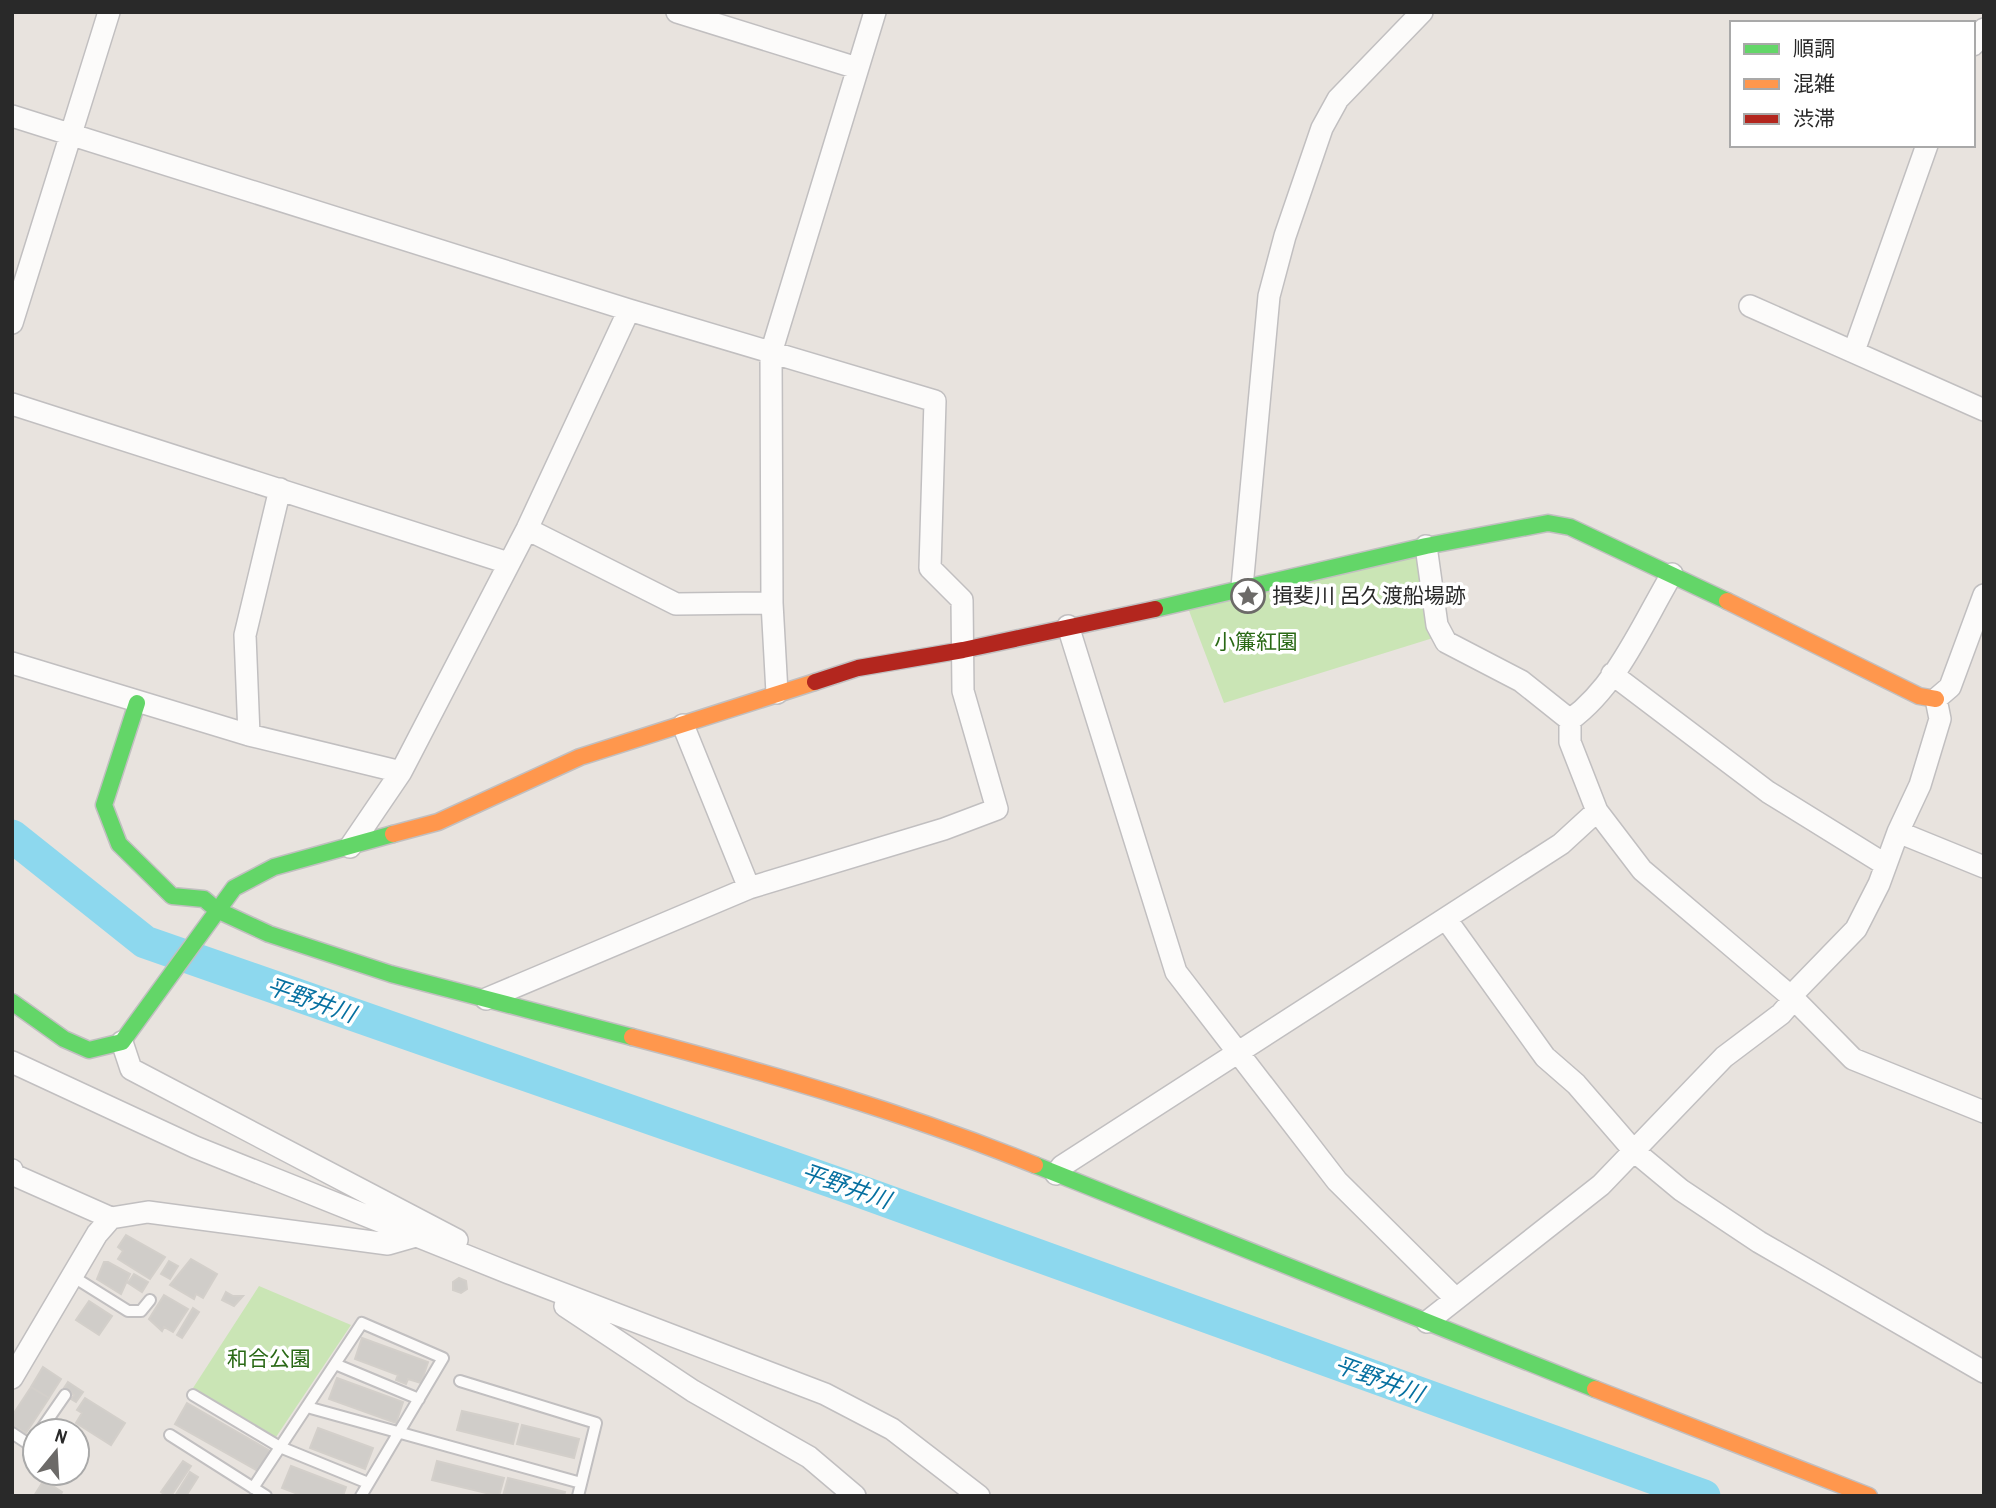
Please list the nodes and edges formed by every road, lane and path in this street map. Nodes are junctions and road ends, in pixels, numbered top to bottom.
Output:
1 (109, 12) edge
2 (677, 12) edge
3 (875, 12) edge
4 (1422, 12) edge
5 (857, 68) junction
6 (12, 116) edge
7 (72, 136) junction
8 (1926, 147) edge
9 (1750, 306) dead end
10 (629, 310) junction
11 (12, 323) edge
12 (1854, 351) junction
13 (771, 353) junction
14 (12, 404) edge
15 (1984, 410) edge
16 (280, 489) junction
17 (527, 529) junction
18 (1426, 546) junction
19 (508, 563) junction
20 (1672, 573) junction
21 (1242, 587) junction
22 (1984, 594) edge
23 (772, 603) junction
24 (1979, 622) edge
25 (1068, 626) junction
26 (963, 650) junction
27 (12, 663) edge
28 (1612, 674) junction
29 (777, 693) junction
30 (1936, 699) junction
31 (136, 703) junction
32 (1570, 720) junction
33 (683, 724) junction
34 (249, 735) junction
35 (401, 772) junction
36 (1597, 811) junction
37 (1898, 832) junction
38 (350, 847) junction
39 (1886, 865) junction
40 (1984, 867) edge
41 (749, 888) junction
42 (213, 916) junction
43 (1446, 919) junction
44 (1792, 998) junction
45 (486, 999) junction
46 (12, 1002) edge
47 (122, 1042) junction
48 (1239, 1052) junction
49 (12, 1062) edge
50 (1984, 1112) edge
51 (1634, 1152) junction
52 (13, 1173) edge
53 (1056, 1174) junction
54 (111, 1218) junction
55 (416, 1236) junction
56 (509, 1273) junction
57 (72, 1276) junction
58 (1455, 1298) junction
59 (150, 1300) dead end
60 (1427, 1322) junction
61 (335, 1364) junction
62 (1984, 1372) edge
63 (12, 1378) edge
64 (460, 1381) dead end
65 (65, 1395) dead end
66 (193, 1395) dead end
67 (419, 1399) junction
68 (307, 1407) junction
69 (50, 1417) edge
70 (399, 1433) junction
71 (170, 1435) dead end
72 (280, 1447) junction
73 (368, 1483) junction
74 (581, 1483) junction
75 (253, 1488) junction
76 (266, 1496) edge
77 (361, 1496) edge
78 (578, 1496) edge
79 (855, 1496) edge
80 (979, 1496) edge
81 (1869, 1496) edge

1 - 7 street
2 - 5 street
3 - 5 street
4 - 21 street
5 - 13 street
6 - 7 street
7 - 10 street
7 - 11 street
8 - 12 street
9 - 12 street
10 - 13 street
10 - 17 street
12 - 15 street
13 - 23 street
13 - 26 street
14 - 16 street
16 - 19 street
16 - 34 street
17 - 19 street
17 - 23 street
18 - 20 street
18 - 21 street
18 - 32 street
19 - 35 street
20 - 28 street
20 - 30 street
21 - 25 street
22 - 24 street
23 - 29 street
24 - 30 street
25 - 26 street
25 - 48 street
26 - 29 street
26 - 41 street
27 - 31 street
28 - 32 street
28 - 39 street
29 - 33 street
30 - 37 street
31 - 34 street
31 - 42 street
32 - 36 street
33 - 38 street
33 - 41 street
34 - 35 street
35 - 38 street
36 - 43 street
36 - 44 street
37 - 39 street
37 - 40 street
38 - 42 street
39 - 44 street
41 - 45 street
42 - 45 street
42 - 47 street
43 - 48 street
43 - 51 street
44 - 50 street
44 - 51 street
45 - 53 street
46 - 47 street
47 - 56 street
48 - 53 street
48 - 58 street
49 - 55 street
51 - 58 street
51 - 62 street
52 - 54 street
53 - 60 street
54 - 55 street
54 - 57 street
55 - 56 street
56 - 79 street
56 - 80 street
57 - 59 lane
57 - 63 street
58 - 60 street
60 - 81 street
61 - 67 lane
61 - 67 lane
61 - 68 lane
64 - 74 lane
65 - 69 lane
66 - 72 lane
67 - 70 lane
68 - 70 lane
68 - 72 lane
70 - 73 lane
70 - 74 lane
71 - 75 lane
72 - 73 lane
72 - 75 lane
73 - 77 lane
74 - 78 lane
75 - 76 lane

